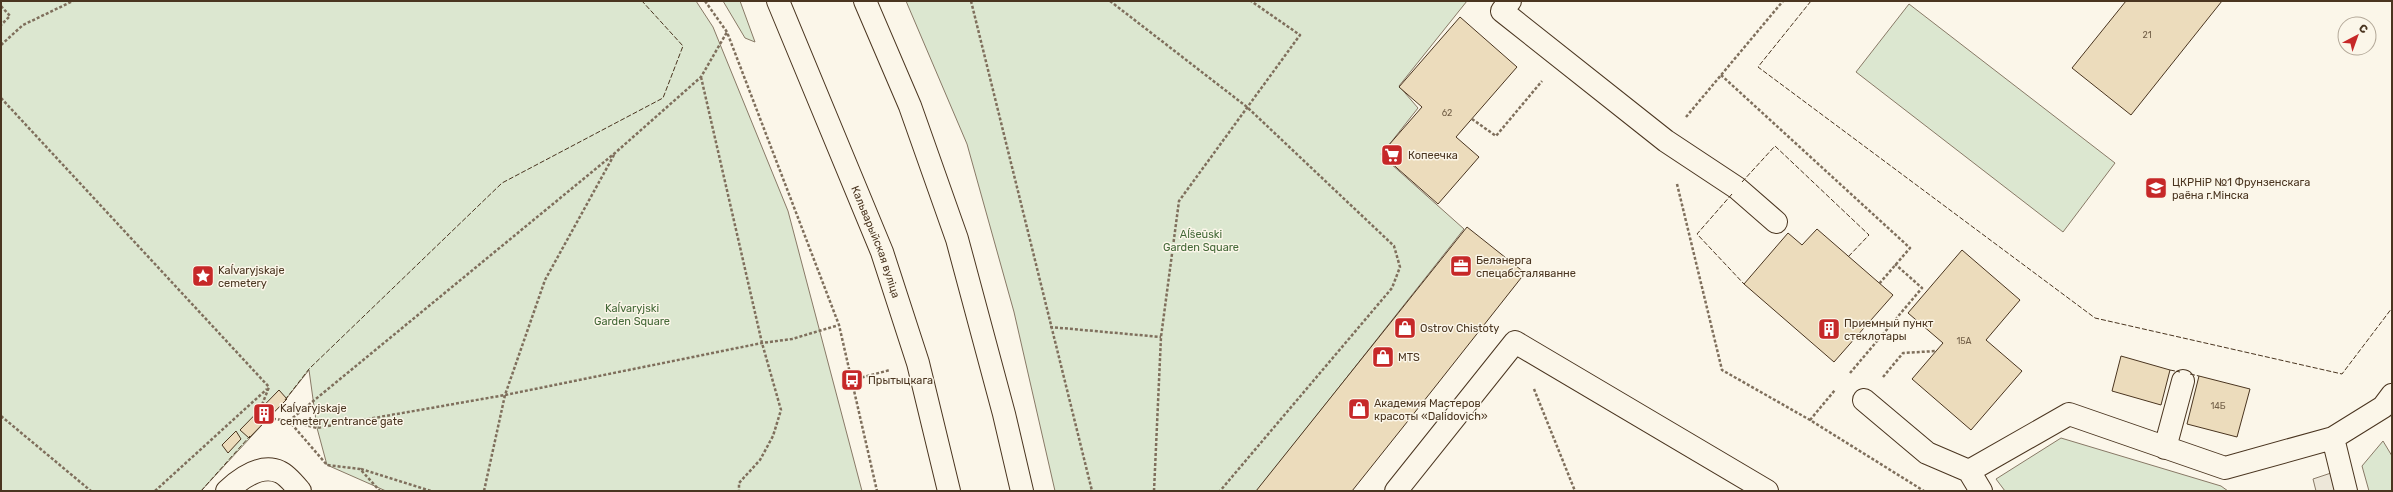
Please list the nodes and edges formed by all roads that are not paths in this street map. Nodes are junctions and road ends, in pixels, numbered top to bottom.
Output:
1 (778, 1) edge
2 (865, 1) edge
3 (1501, 4) edge
4 (1776, 222) dead end
5 (2183, 381) dead end
6 (2392, 395) edge
7 (1864, 400) road end
8 (2333, 438) junction
9 (2165, 448) junction
10 (1969, 471) junction
11 (227, 491) edge
12 (300, 491) edge
13 (949, 491) edge
14 (1022, 491) edge
15 (1396, 491) edge
16 (1767, 491) edge
17 (1982, 491) edge
18 (2346, 491) edge

1 - 13 main road, Кальварыйская вуліца
2 - 14 main road
3 - 4 main road
5 - 9 main road
6 - 8 main road
7 - 10 main road
8 - 9 main road
8 - 18 main road
9 - 10 main road
10 - 17 main road
11 - 12 main road
15 - 16 main road

